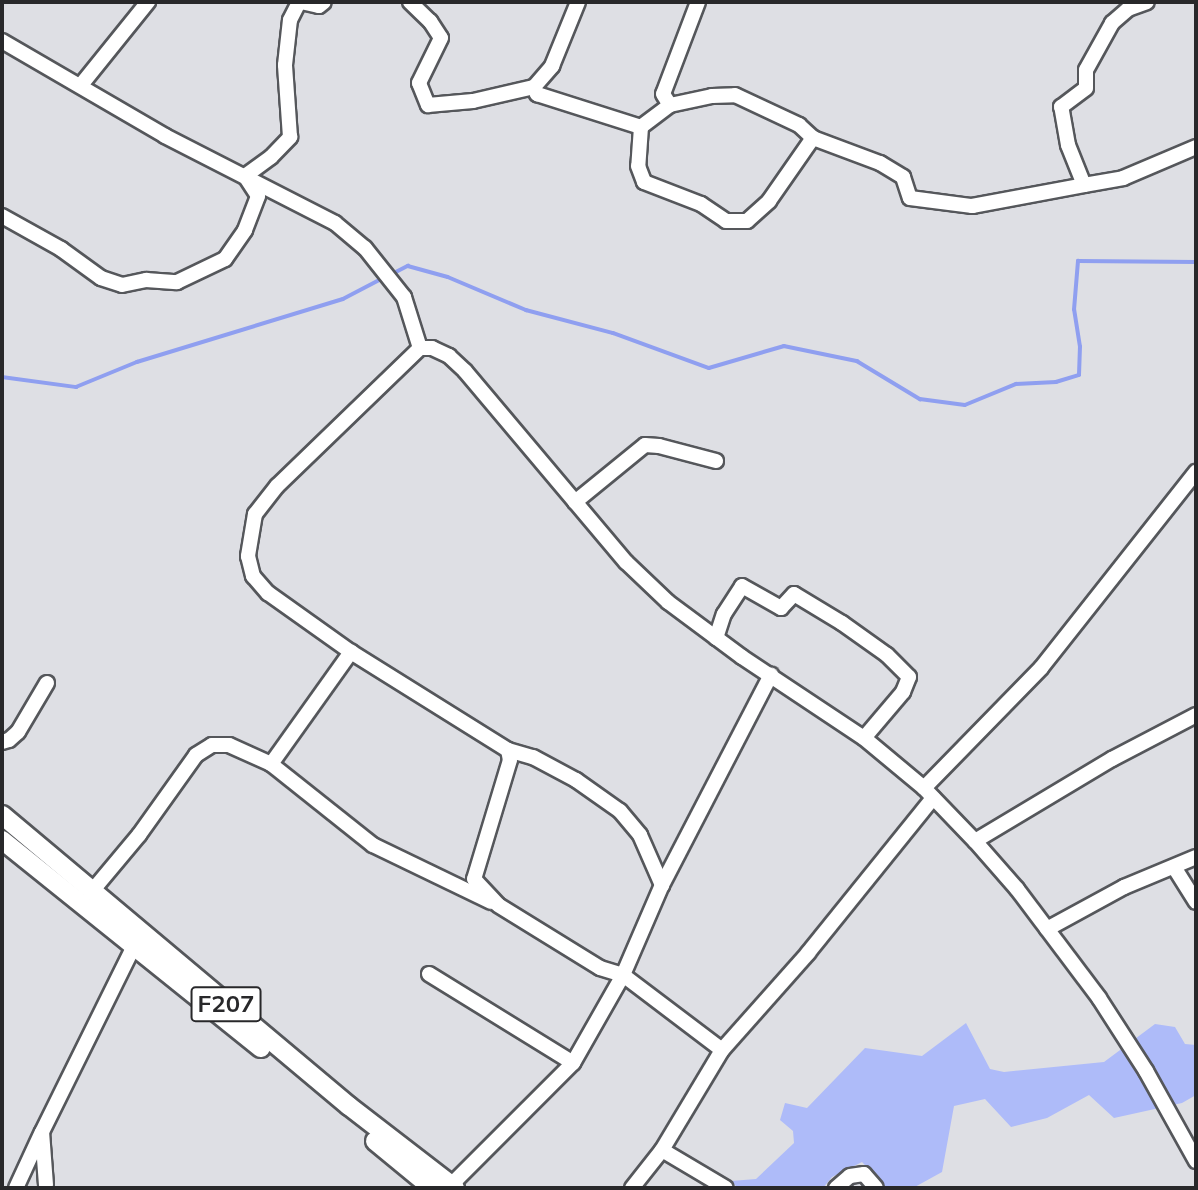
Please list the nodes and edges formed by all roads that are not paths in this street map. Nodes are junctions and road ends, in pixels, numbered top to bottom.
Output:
1 (148, 2) edge
2 (300, 2) edge
3 (324, 2) edge
4 (410, 2) edge
5 (578, 2) edge
6 (698, 2) edge
7 (1140, 3) edge
8 (2, 29) edge
9 (2, 41) edge
10 (29, 58) junction
11 (81, 85) junction
12 (534, 87) junction
13 (670, 105) junction
14 (641, 127) junction
15 (813, 138) junction
16 (1196, 147) edge
17 (244, 176) junction
18 (1084, 185) junction
19 (2, 216) edge
20 (420, 348) junction
21 (716, 461) dead end
22 (1196, 472) edge
23 (575, 502) junction
24 (716, 638) junction
25 (351, 652) junction
26 (771, 675) junction
27 (47, 683) dead end
28 (1196, 715) edge
29 (864, 738) junction
30 (2, 742) edge
31 (508, 750) junction
32 (271, 764) junction
33 (928, 793) junction
34 (2, 815) edge
35 (2, 840) edge
36 (975, 841) junction
37 (31, 851) junction
38 (1196, 857) edge
39 (1174, 867) junction
40 (78, 877) junction
41 (662, 885) junction
42 (93, 890) junction
43 (66, 891) junction
44 (1196, 902) edge
45 (498, 905) junction
46 (1047, 929) junction
47 (134, 946) junction
48 (429, 974) dead end
49 (623, 975) junction
50 (722, 1050) junction
51 (573, 1063) junction
52 (42, 1132) junction
53 (662, 1150) junction
54 (1196, 1161) edge
55 (46, 1185) dead end
56 (453, 1187) edge
57 (16, 1188) edge
58 (432, 1188) edge
59 (632, 1188) edge
60 (726, 1188) edge
61 (836, 1188) edge
62 (876, 1188) edge

1 - 11 street
2 - 3 street
2 - 17 street
4 - 12 street
5 - 12 street
6 - 13 street
7 - 18 street
8 - 10 street
9 - 10 street
10 - 11 street
11 - 17 street
12 - 14 street
13 - 14 street
13 - 15 street
14 - 15 street
15 - 18 street
16 - 18 street
17 - 19 street
17 - 20 street
20 - 23 street
20 - 25 street
21 - 23 street
22 - 33 street
23 - 24 street
24 - 26 street
24 - 29 street
25 - 31 street
25 - 32 street
26 - 29 street
26 - 41 street
27 - 30 street
28 - 36 street
29 - 33 street
31 - 41 street
31 - 45 street
32 - 42 street
32 - 45 street
33 - 36 street
33 - 50 street
34 - 37 main road, F207
35 - 37 main road, F207
36 - 46 street
37 - 40 main road, F207
37 - 43 main road, F207
38 - 39 street
39 - 44 street
39 - 46 street
40 - 42 main road, F207
40 - 43 main road
41 - 49 street
42 - 56 main road, F207
43 - 47 main road, F207
45 - 49 street
46 - 54 street
47 - 52 street
47 - 58 main road, F207
48 - 51 street
49 - 50 street
49 - 51 street
50 - 53 street
51 - 56 street
52 - 55 street
52 - 57 street
53 - 59 street
53 - 60 street
61 - 62 street

